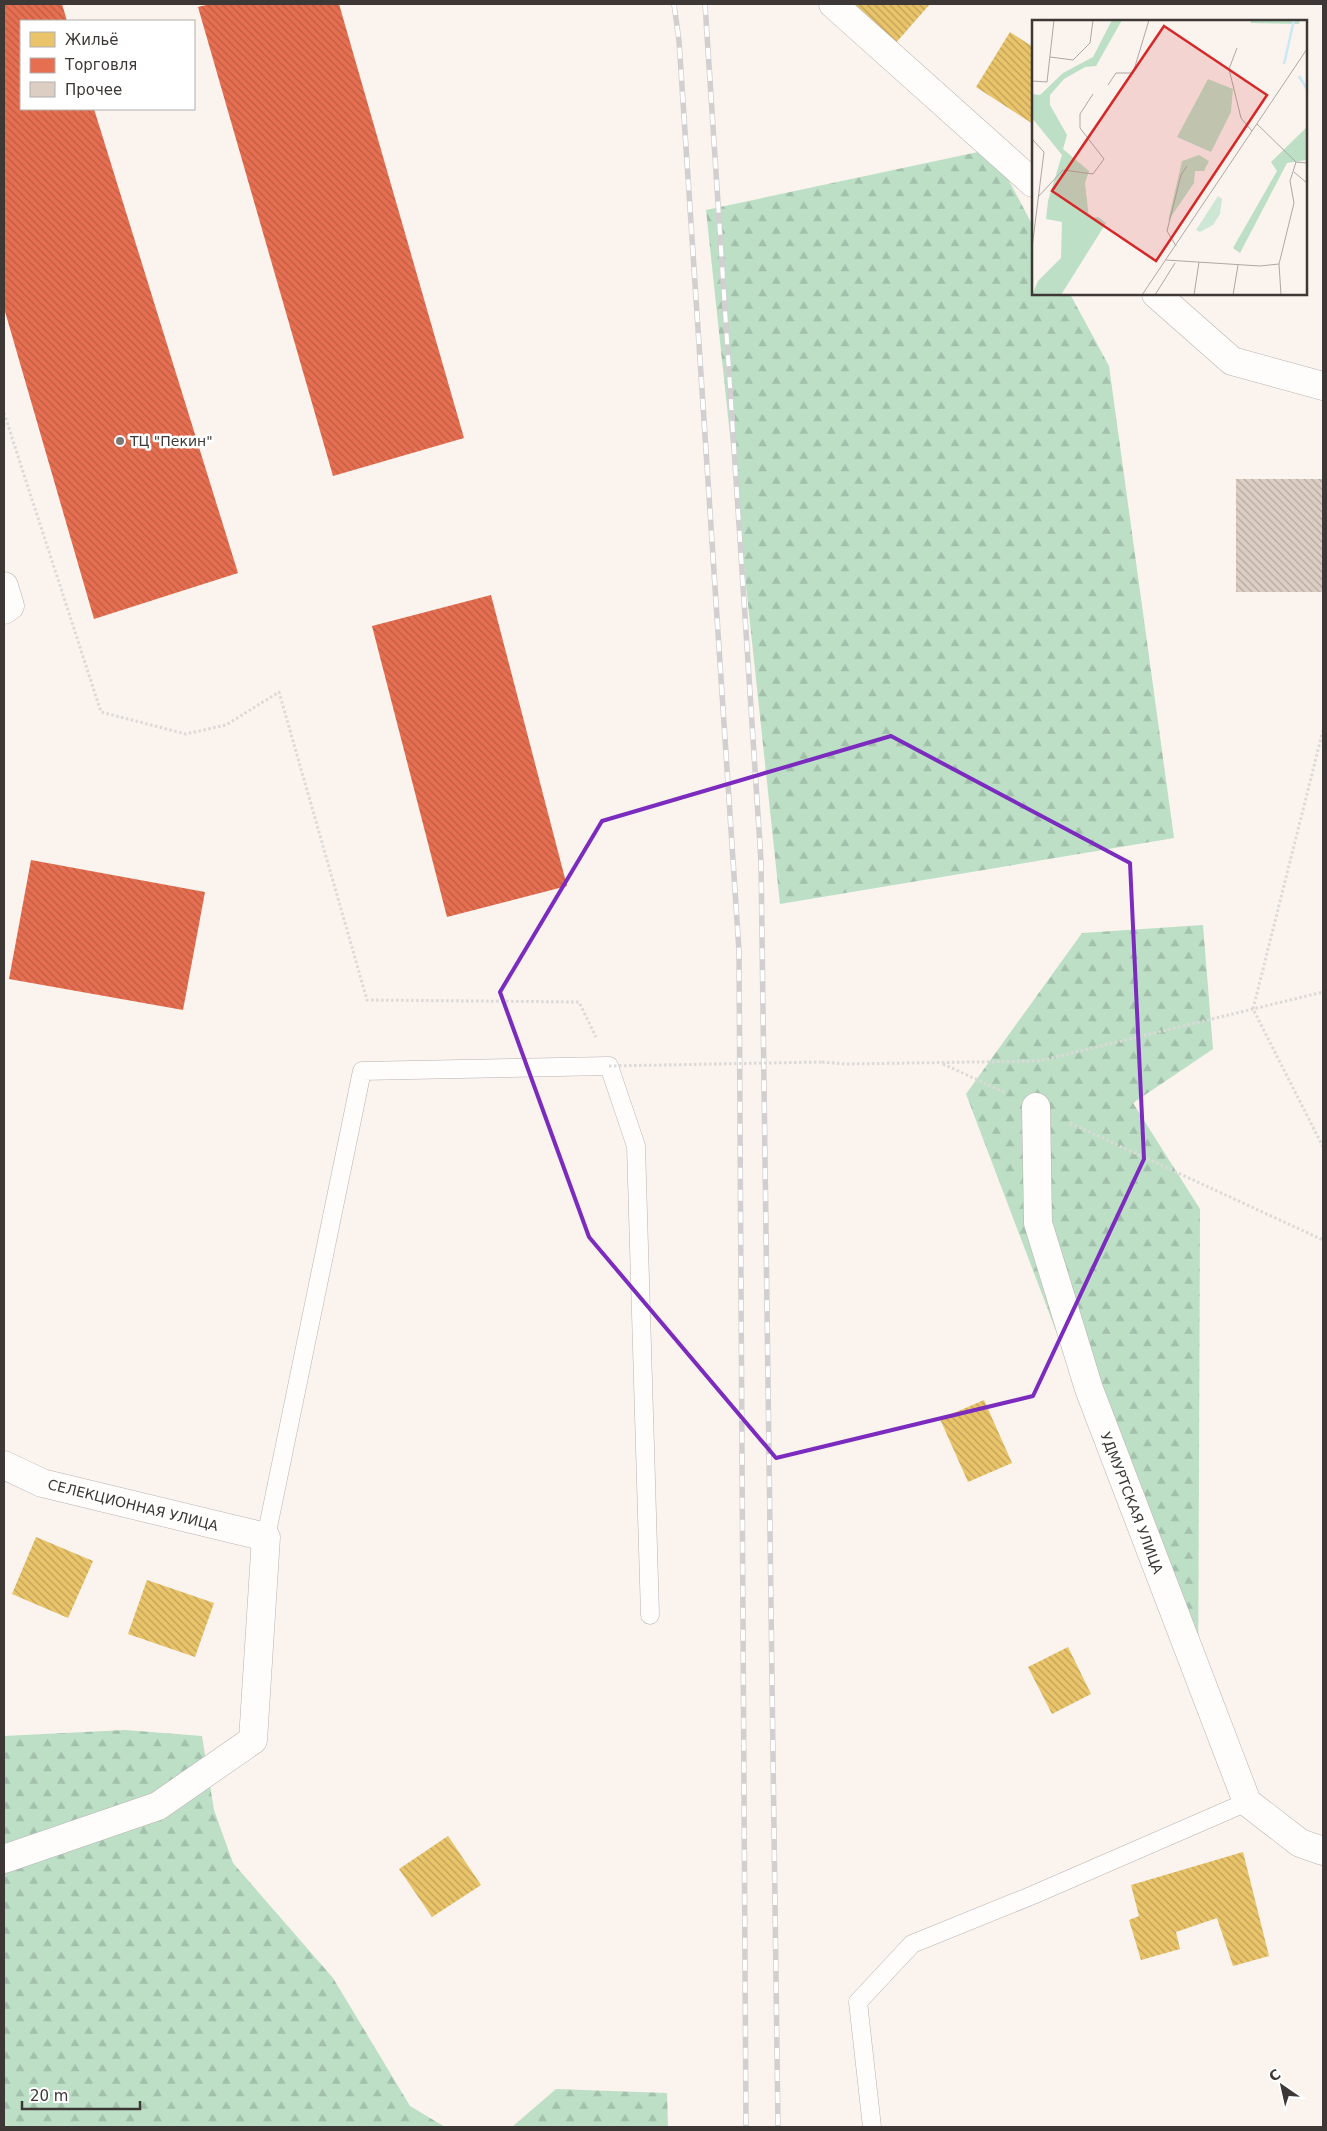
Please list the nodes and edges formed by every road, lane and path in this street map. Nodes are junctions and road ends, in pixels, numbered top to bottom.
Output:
1 (833, 4) edge
2 (1032, 183) edge
3 (1157, 295) edge
4 (1323, 386) edge
5 (4, 413) edge
6 (4, 586) edge
7 (4, 610) edge
8 (1323, 730) edge
9 (1323, 992) edge
10 (1253, 1009) junction
11 (598, 1042) dead end
12 (607, 1062) junction
13 (940, 1063) junction
14 (1036, 1107) junction
15 (1323, 1147) edge
16 (1323, 1240) edge
17 (4, 1465) edge
18 (266, 1538) junction
19 (650, 1615) dead end
20 (1247, 1802) junction
21 (1323, 1850) edge
22 (4, 1859) edge
23 (872, 2127) edge

1 - 2 street
3 - 4 street
5 - 11 path
6 - 7 street
8 - 10 path
9 - 10 path
10 - 13 path
10 - 15 path
12 - 13 path, bridge
12 - 18 lane
12 - 19 lane
13 - 14 path
14 - 16 path
14 - 20 street, УДМУРТСКАЯ УЛИЦА
17 - 18 street, СЕЛЕКЦИОННАЯ УЛИЦА
18 - 22 street
20 - 21 street
20 - 23 lane

